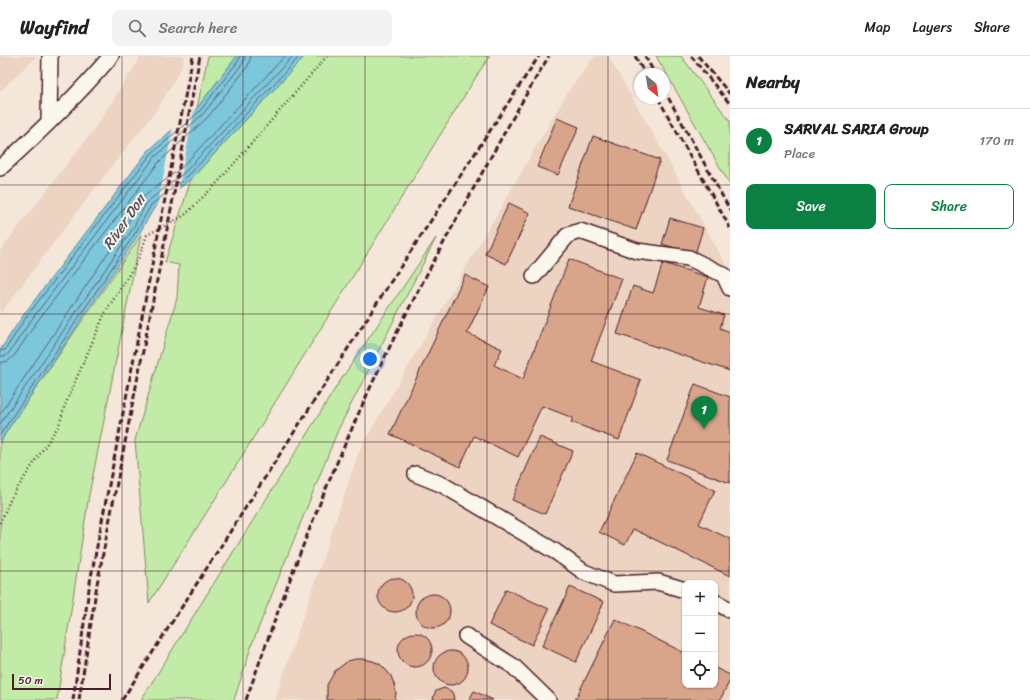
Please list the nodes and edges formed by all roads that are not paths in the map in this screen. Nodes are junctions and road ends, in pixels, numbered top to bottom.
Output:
1 (50, 56) edge
2 (111, 56) edge
3 (49, 121) junction
4 (0, 168) edge
5 (534, 276) dead end
6 (730, 288) edge
7 (416, 474) dead end
8 (682, 589) edge
9 (718, 604) edge
10 (730, 610) edge
11 (466, 636) dead end
12 (548, 700) edge

1 - 3 lane
2 - 3 lane
3 - 4 lane
5 - 6 lane
7 - 8 lane
9 - 10 lane
11 - 12 lane

